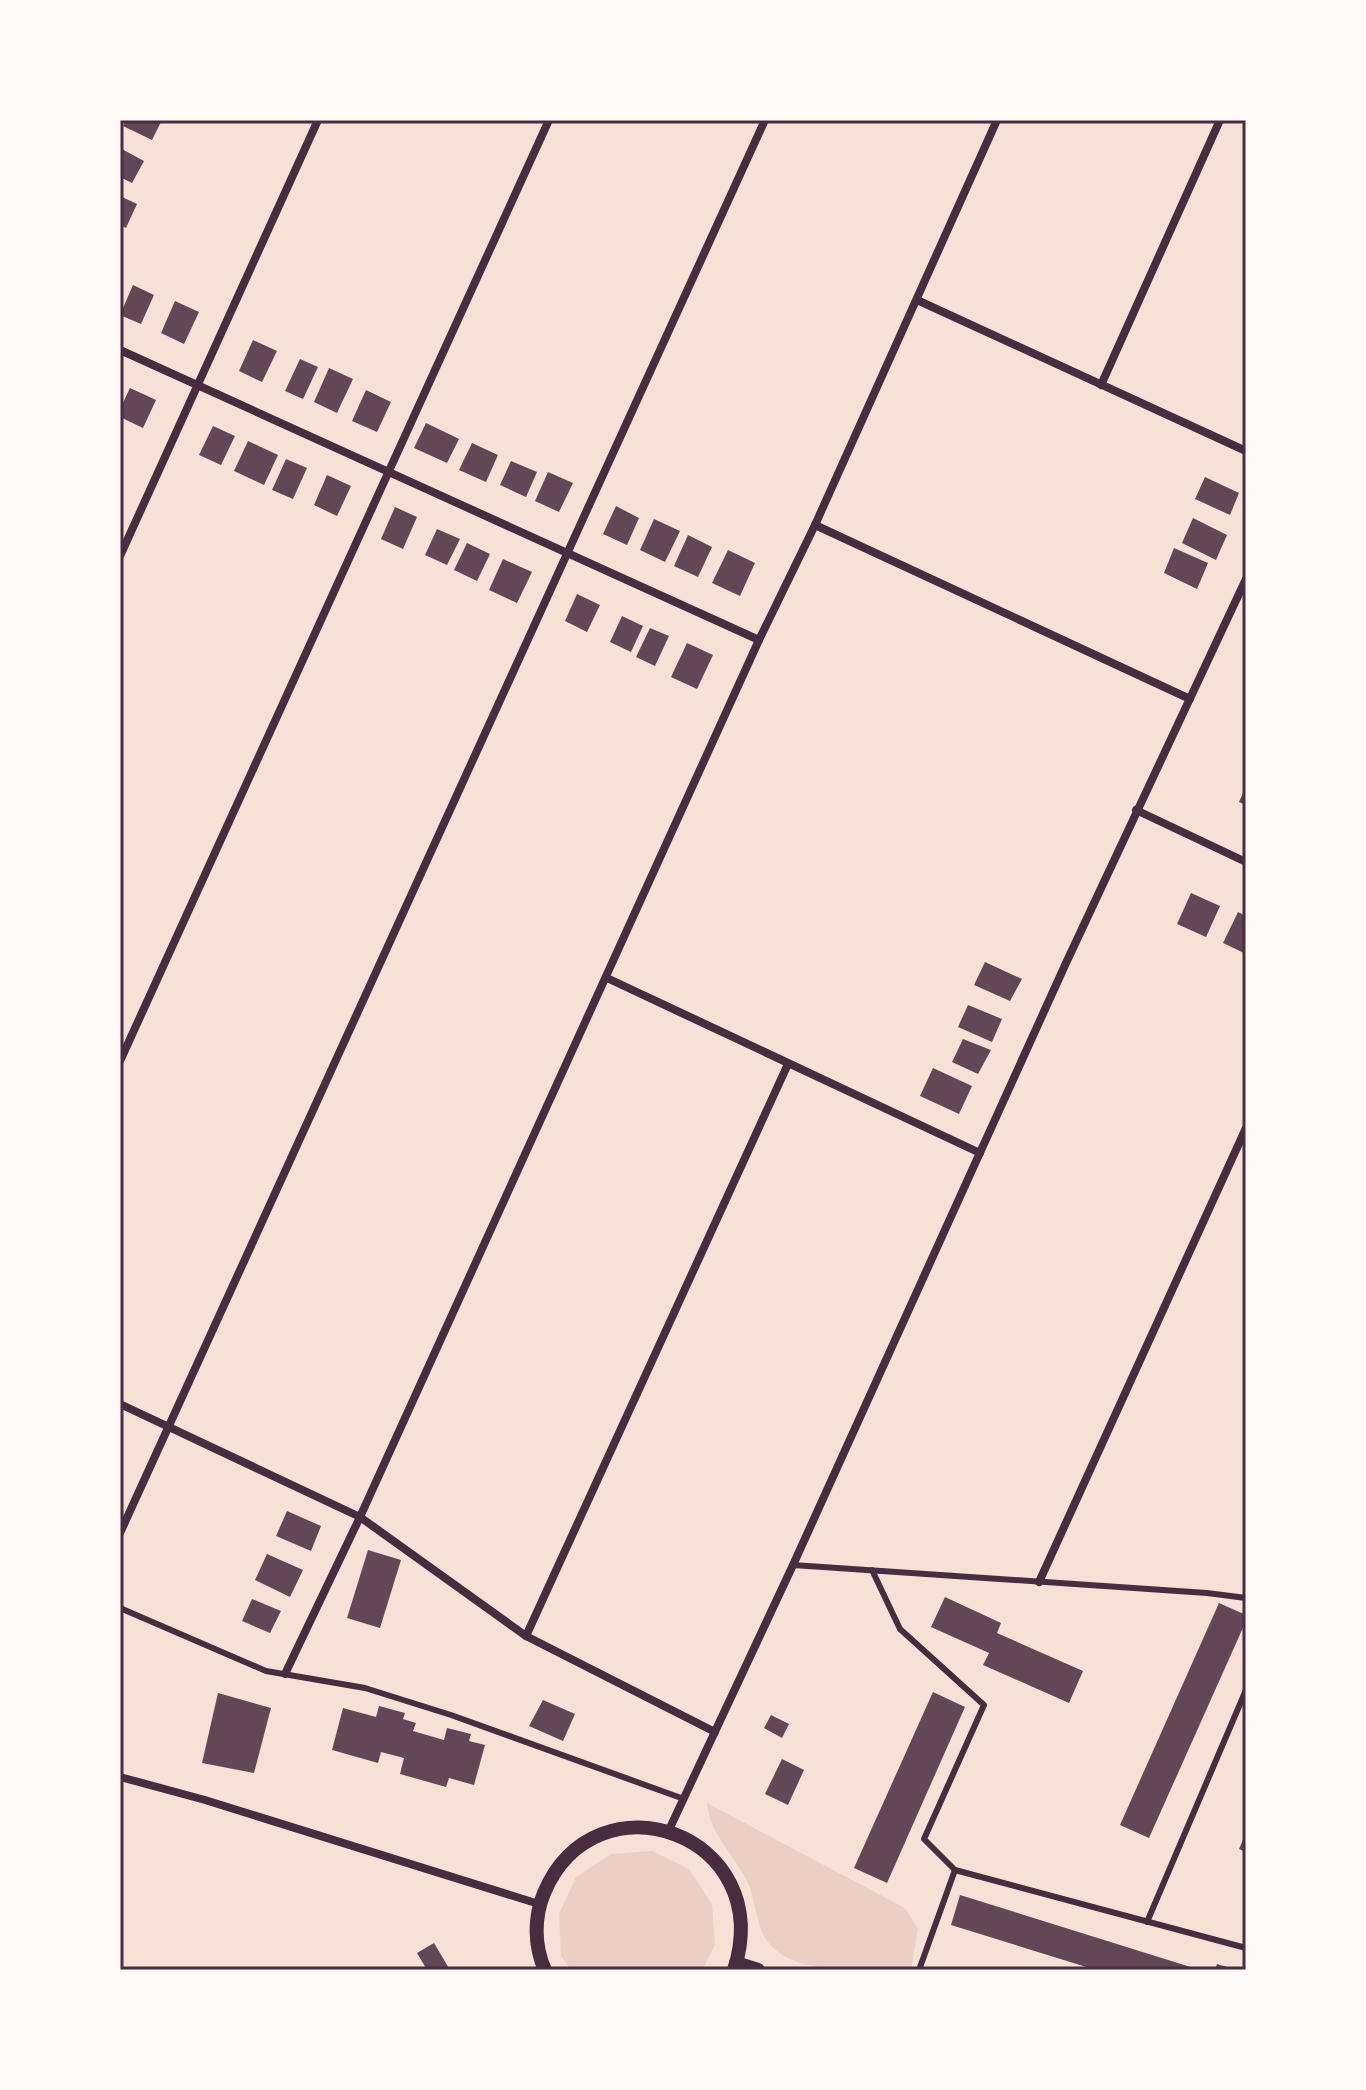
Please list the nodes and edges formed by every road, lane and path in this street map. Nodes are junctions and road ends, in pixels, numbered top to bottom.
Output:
1 (318, 120) edge
2 (549, 120) edge
3 (765, 120) edge
4 (997, 120) edge
5 (1220, 120) edge
6 (917, 300) junction
7 (120, 350) edge
8 (1101, 385) junction
9 (197, 386) junction
10 (1246, 451) edge
11 (388, 471) junction
12 (815, 525) junction
13 (568, 552) junction
14 (120, 556) edge
15 (1246, 579) edge
16 (759, 640) junction
17 (1190, 699) junction
18 (1136, 810) junction
19 (1246, 862) edge
20 (607, 978) junction
21 (120, 1061) edge
22 (788, 1064) junction
23 (1246, 1128) edge
24 (980, 1153) junction
25 (120, 1404) edge
26 (169, 1428) junction
27 (360, 1517) junction
28 (120, 1533) edge
29 (793, 1565) junction
30 (872, 1570) junction
31 (1039, 1582) junction
32 (1246, 1598) edge
33 (120, 1608) edge
34 (526, 1636) junction
35 (285, 1674) junction
36 (1246, 1690) edge
37 (715, 1732) junction
38 (120, 1777) edge
39 (684, 1799) junction
40 (668, 1832) junction
41 (955, 1870) junction
42 (539, 1904) junction
43 (1147, 1922) junction
44 (1246, 1948) edge
45 (735, 1967) edge
46 (545, 1970) edge
47 (758, 1970) edge
48 (919, 1970) edge

1 - 9 street
2 - 11 street
3 - 13 street
4 - 6 street
5 - 8 street
6 - 8 street
6 - 12 street
7 - 9 street
8 - 10 street
9 - 11 street
9 - 14 street
11 - 13 street
11 - 21 street
12 - 16 street
12 - 17 street
13 - 16 street
13 - 26 street
15 - 17 street
16 - 20 street
17 - 18 street
18 - 19 street
18 - 24 street
20 - 22 street
20 - 27 street
22 - 24 street
22 - 34 street
23 - 31 street
24 - 29 street
25 - 26 street
26 - 27 street
26 - 28 street
27 - 34 street
27 - 35 street
29 - 30 lane
29 - 37 street
30 - 31 lane
30 - 41 lane
31 - 32 lane
33 - 35 lane
34 - 37 street
35 - 39 lane
36 - 43 lane
37 - 39 street
38 - 42 street
39 - 40 street
40 - 42 street
40 - 45 street
41 - 43 lane
41 - 48 lane
42 - 46 street
43 - 44 lane
45 - 47 street

